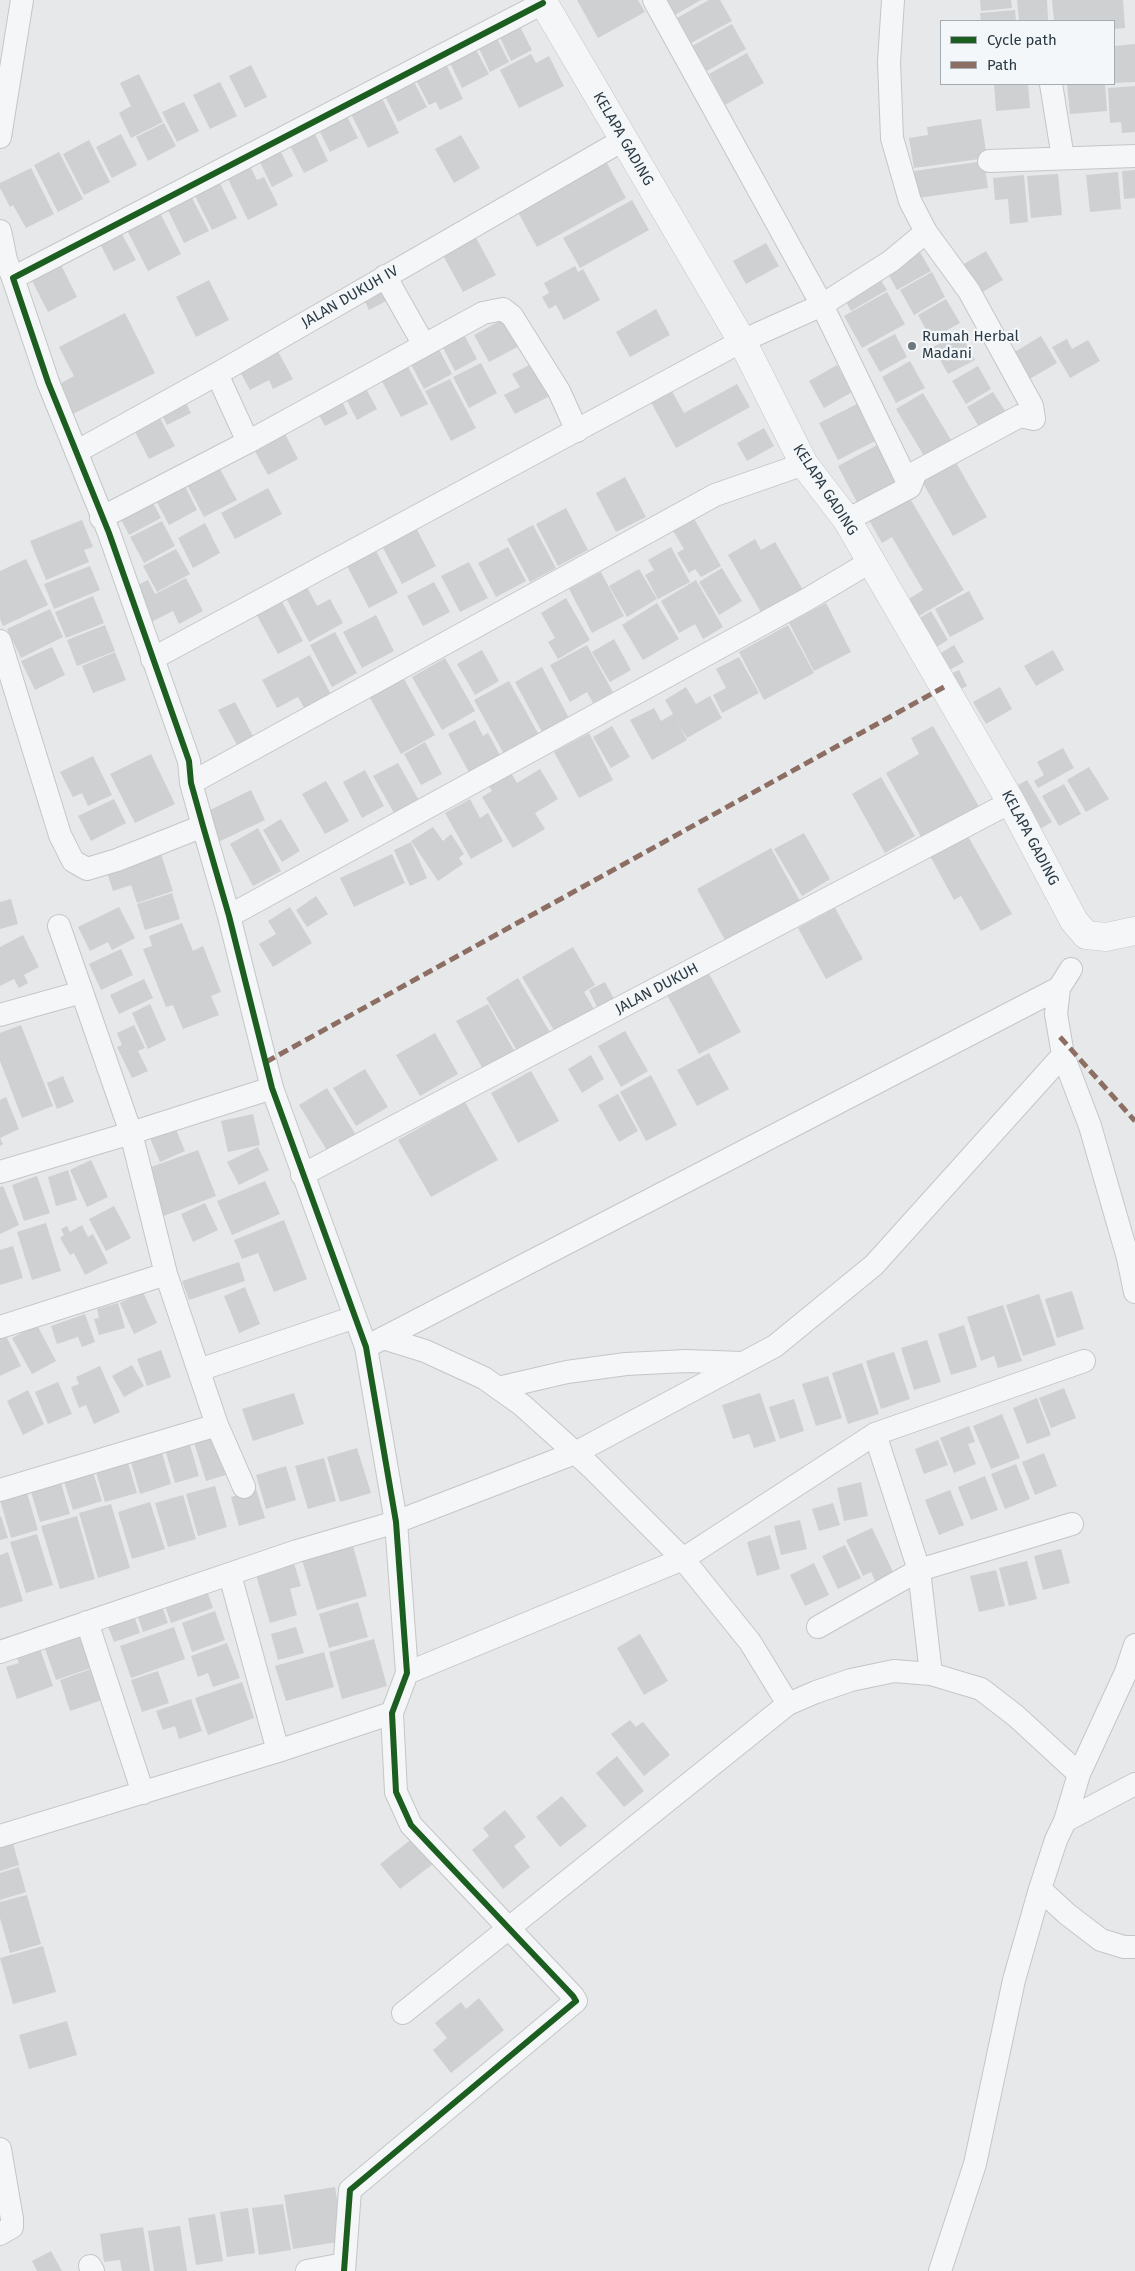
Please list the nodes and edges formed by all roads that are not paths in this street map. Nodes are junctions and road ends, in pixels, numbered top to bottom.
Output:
1 (22, 0) edge
2 (654, 0) edge
3 (894, 0) edge
4 (542, 1) edge
5 (1052, 85) edge
6 (0, 137) edge
7 (623, 140) junction
8 (1135, 156) edge
9 (1063, 158) junction
10 (989, 161) dead end
11 (926, 232) junction
12 (0, 239) edge
13 (385, 276) junction
14 (13, 278) junction
15 (822, 305) junction
16 (742, 341) junction
17 (424, 345) junction
18 (217, 374) junction
19 (577, 432) junction
20 (248, 442) junction
21 (76, 452) junction
22 (804, 464) junction
23 (910, 487) junction
24 (101, 518) junction
25 (846, 520) junction
26 (870, 562) junction
27 (0, 641) edge
28 (152, 659) junction
29 (192, 783) junction
30 (1011, 802) junction
31 (202, 826) junction
32 (229, 916) junction
33 (59, 926) dead end
34 (1135, 931) edge
35 (1071, 969) dead end
36 (1059, 988) junction
37 (82, 992) junction
38 (0, 1015) edge
39 (1063, 1055) junction
40 (272, 1088) junction
41 (131, 1133) junction
42 (0, 1172) edge
43 (302, 1175) junction
44 (166, 1274) junction
45 (1135, 1292) edge
46 (355, 1316) junction
47 (0, 1327) edge
48 (374, 1343) junction
49 (1084, 1361) dead end
50 (743, 1363) junction
51 (199, 1370) junction
52 (498, 1388) junction
53 (217, 1424) junction
54 (875, 1434) junction
55 (575, 1453) junction
56 (244, 1487) dead end
57 (0, 1490) edge
58 (396, 1522) junction
59 (1072, 1524) dead end
60 (683, 1559) junction
61 (919, 1570) junction
62 (230, 1575) junction
63 (87, 1622) junction
64 (818, 1627) dead end
65 (1135, 1645) edge
66 (0, 1652) edge
67 (407, 1673) junction
68 (931, 1674) junction
69 (788, 1704) junction
70 (392, 1713) junction
71 (278, 1751) junction
72 (1079, 1774) junction
73 (1135, 1784) edge
74 (143, 1794) junction
75 (1065, 1821) junction
76 (0, 1836) edge
77 (1040, 1889) junction
78 (509, 1928) junction
79 (1135, 1946) edge
80 (403, 2013) dead end
81 (0, 2149) edge
82 (0, 2234) edge
83 (344, 2268) edge
84 (306, 2271) edge
85 (940, 2271) edge

1 - 6 street
2 - 15 street
3 - 11 street
4 - 7 street, KELAPA GADING
4 - 14 street
5 - 9 street
7 - 13 street, JALAN DUKUH IV
7 - 16 street, KELAPA GADING
8 - 9 street
9 - 10 street
11 - 15 street
11 - 23 street
12 - 14 street
13 - 17 street
13 - 18 street, JALAN DUKUH IV
14 - 21 street
15 - 16 street
15 - 23 street
16 - 19 street
16 - 22 street, KELAPA GADING
17 - 19 street
17 - 20 street
18 - 20 street
18 - 21 street, JALAN DUKUH IV
19 - 28 street
20 - 24 street
21 - 24 street
22 - 25 street, KELAPA GADING
22 - 29 street
23 - 25 street
24 - 28 street
25 - 26 street, KELAPA GADING
26 - 30 street, KELAPA GADING
26 - 32 street
27 - 31 street
28 - 29 street
29 - 31 street
30 - 34 street, KELAPA GADING
30 - 43 street, JALAN DUKUH
31 - 32 street
32 - 40 street
33 - 37 street
35 - 36 street
36 - 39 street
36 - 48 street
37 - 38 street
37 - 41 street
39 - 45 street
39 - 50 street
40 - 41 street
40 - 43 street
41 - 42 street
41 - 44 street
43 - 46 street
44 - 47 street
44 - 51 street
46 - 48 street
46 - 51 street
48 - 52 street
48 - 58 street
49 - 54 street
50 - 52 street
50 - 55 street
51 - 53 street
52 - 55 street
53 - 56 street
53 - 57 street
54 - 60 street
54 - 61 street
55 - 58 street
55 - 60 street
58 - 62 street
58 - 67 street
59 - 61 street
60 - 67 street
60 - 69 street
61 - 64 street
61 - 68 street
62 - 63 street
62 - 71 street
63 - 66 street
63 - 74 street
65 - 72 street
67 - 70 street
68 - 69 street
68 - 72 street
69 - 78 street
70 - 71 street
70 - 78 street
71 - 74 street
72 - 75 street
73 - 75 street
74 - 76 street
75 - 77 street
77 - 79 street
77 - 85 street
78 - 80 street
78 - 83 street
81 - 82 street
83 - 84 street

